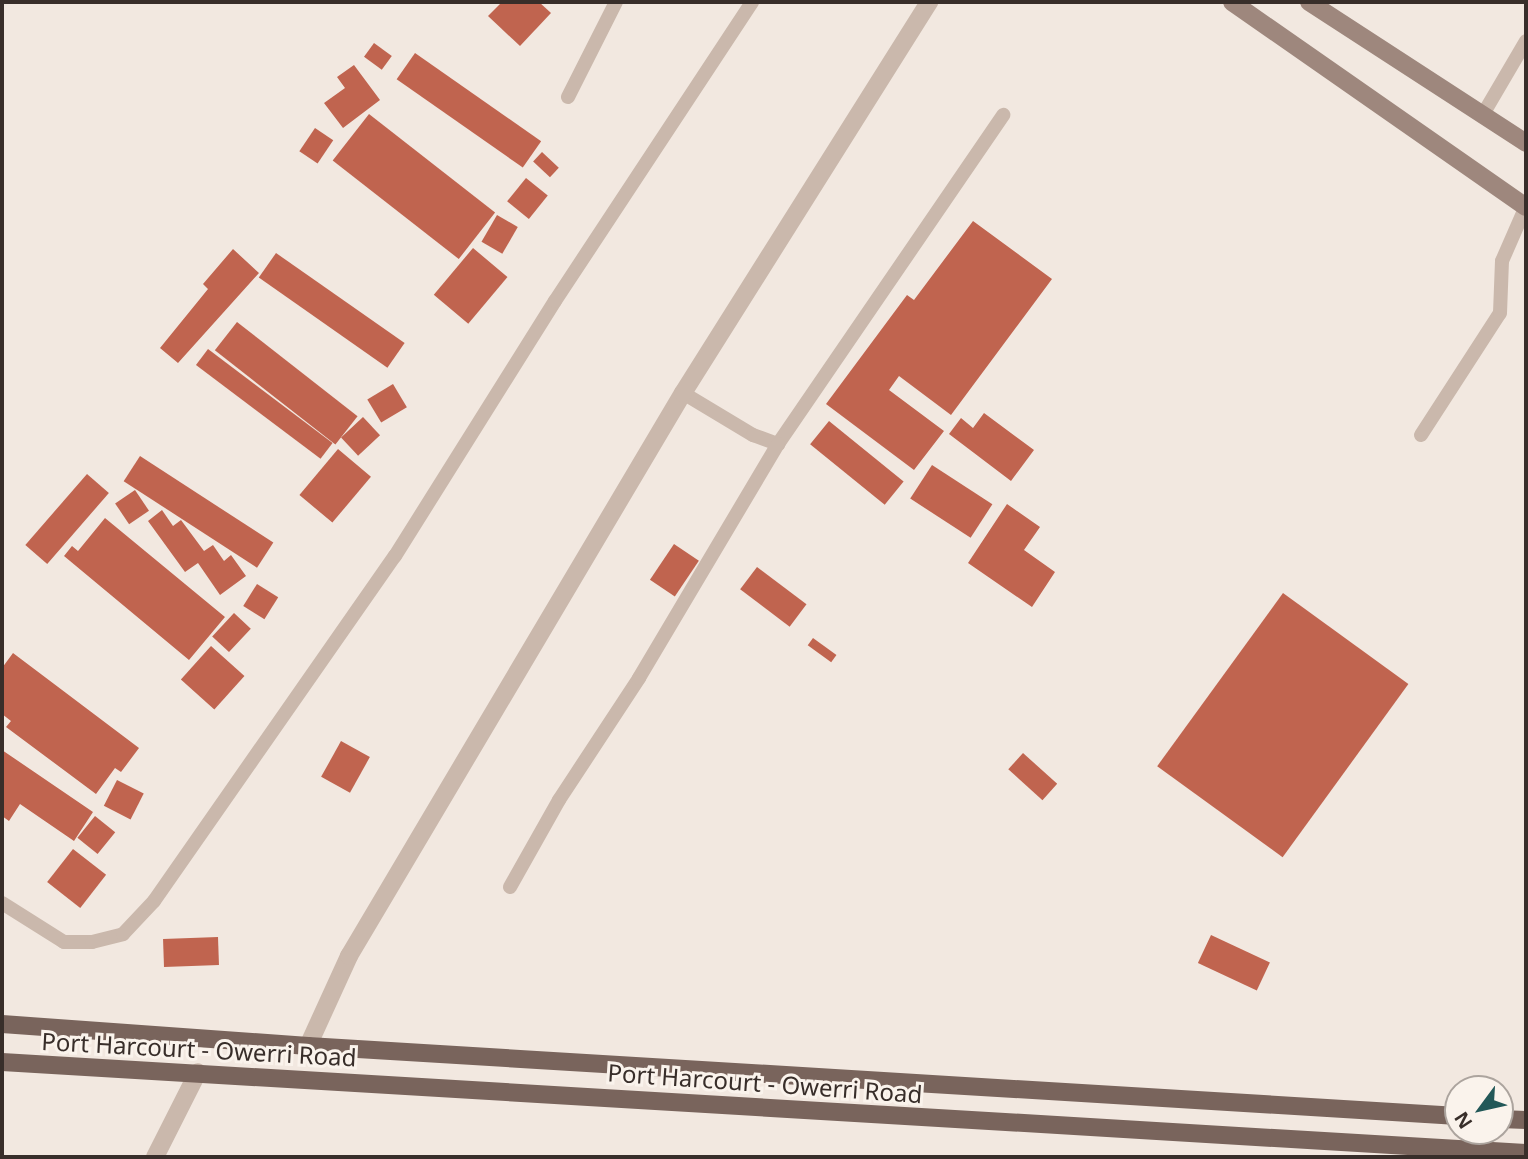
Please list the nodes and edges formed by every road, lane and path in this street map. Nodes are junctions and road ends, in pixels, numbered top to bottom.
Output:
1 (616, 2) edge
2 (752, 2) edge
3 (929, 2) edge
4 (1232, 2) edge
5 (1309, 2) edge
6 (1526, 41) edge
7 (569, 97) dead end
8 (1003, 115) dead end
9 (1482, 116) junction
10 (1526, 143) edge
11 (1526, 206) edge
12 (683, 393) junction
13 (1421, 435) dead end
14 (778, 444) junction
15 (510, 887) dead end
16 (2, 903) edge
17 (2, 1024) edge
18 (308, 1046) junction
19 (2, 1062) edge
20 (198, 1072) junction
21 (1444, 1115) edge
22 (1526, 1153) edge
23 (155, 1157) edge

1 - 7 lane
2 - 16 lane
3 - 12 street
4 - 11 street
5 - 9 street
6 - 9 lane
8 - 14 lane
9 - 10 street
11 - 13 lane
12 - 14 lane
12 - 18 street
14 - 15 lane
17 - 18 main road, Port Harcourt - Owerri Road
18 - 21 main road, Port Harcourt - Owerri Road
19 - 20 main road, Port Harcourt - Owerri Road
20 - 22 main road, Port Harcourt - Owerri Road
20 - 23 street

